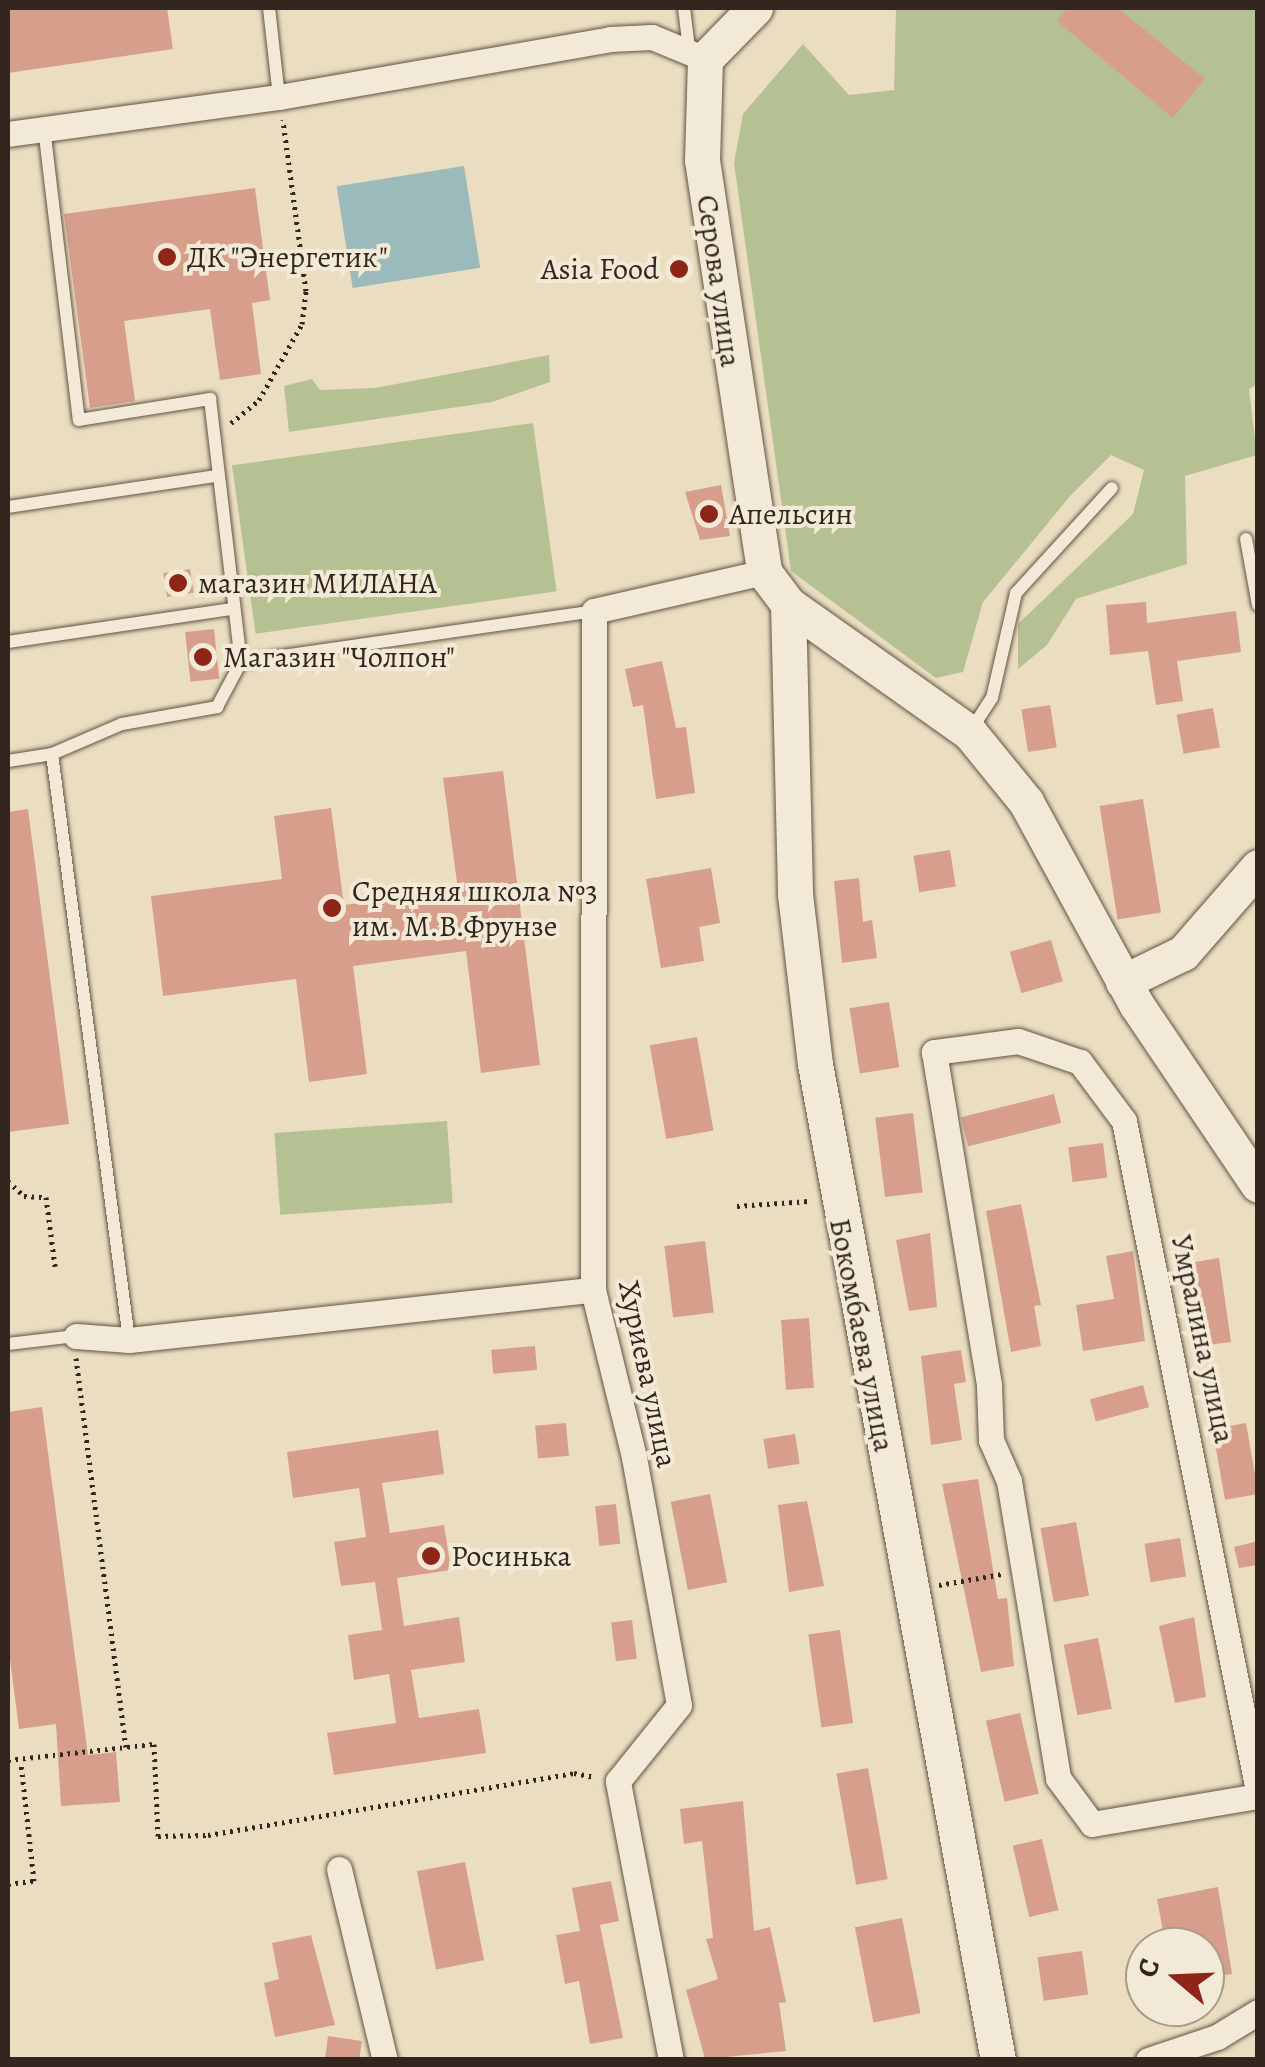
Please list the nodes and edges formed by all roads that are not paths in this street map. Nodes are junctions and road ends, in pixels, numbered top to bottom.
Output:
1 (268, 8) edge
2 (684, 8) edge
3 (755, 8) edge
4 (697, 54) junction
5 (280, 98) junction
6 (44, 128) junction
7 (8, 134) edge
8 (216, 476) junction
9 (1112, 488) dead end
10 (8, 507) edge
11 (1246, 539) dead end
12 (764, 572) junction
13 (788, 604) junction
14 (1258, 604) edge
15 (231, 608) junction
16 (594, 611) junction
17 (8, 642) edge
18 (240, 662) junction
19 (970, 732) junction
20 (52, 754) junction
21 (8, 760) edge
22 (1258, 868) edge
23 (1123, 982) junction
24 (1258, 1186) edge
25 (593, 1290) junction
26 (76, 1336) joint
27 (129, 1340) junction
28 (8, 1344) edge
29 (1258, 1794) edge
30 (338, 1869) dead end
31 (1258, 2012) edge
32 (1219, 2048) edge
33 (385, 2060) edge
34 (671, 2060) edge
35 (998, 2060) edge
36 (1148, 2060) edge

1 - 5 lane
2 - 4 lane
3 - 4 street
4 - 5 street
4 - 12 street, Серова улица
5 - 6 street
6 - 7 street
6 - 8 lane
8 - 10 lane
8 - 15 lane
9 - 19 lane
11 - 14 lane
12 - 13 street, Серова улица
12 - 16 street
13 - 19 street, Серова улица
13 - 35 street, Бокомбаева улица
15 - 17 lane
15 - 18 lane
16 - 18 lane
16 - 25 street, Хуриева улица
18 - 20 lane
19 - 23 street, Серова улица
20 - 21 lane
20 - 27 lane
22 - 23 street
23 - 24 street, Серова улица
25 - 27 street
25 - 34 street, Хуриева улица
26 - 27 street
26 - 28 lane
29 - 29 street, Умралина улица
30 - 33 street
31 - 32 street
32 - 36 street

